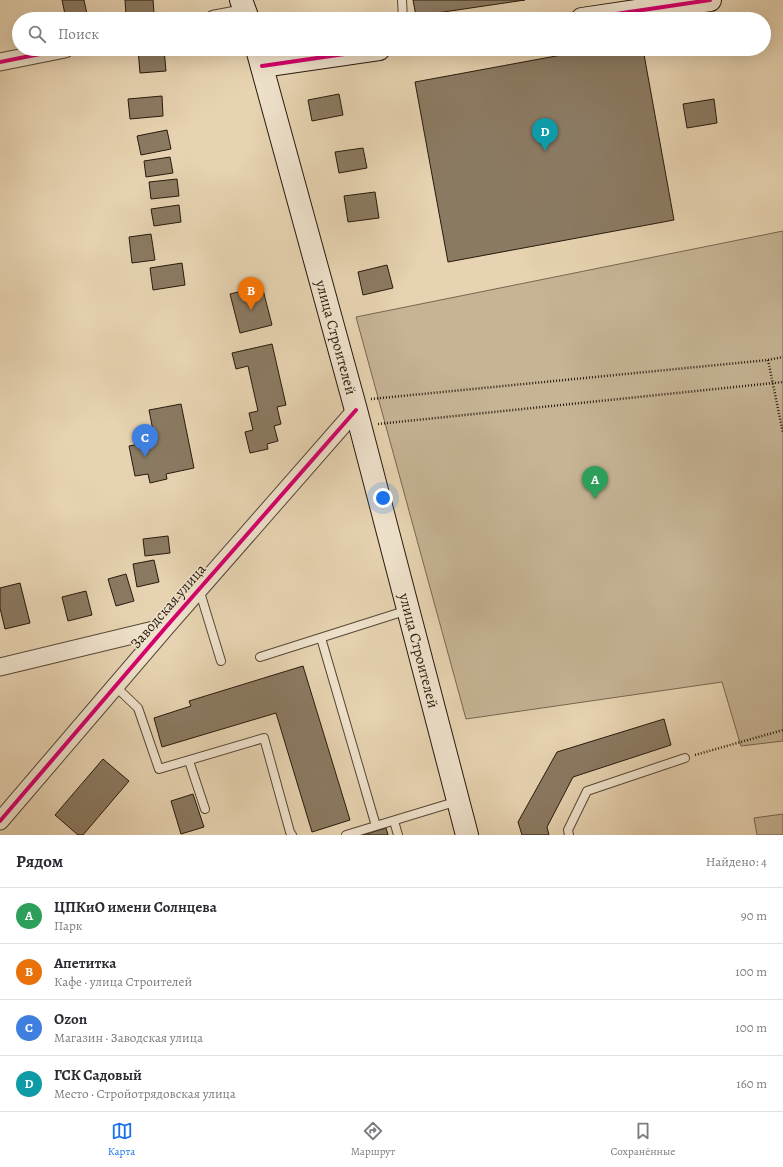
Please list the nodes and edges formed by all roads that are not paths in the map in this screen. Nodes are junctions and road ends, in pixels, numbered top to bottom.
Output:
1 (402, 0) edge
2 (710, 0) edge
3 (403, 12) edge
4 (629, 12) edge
5 (30, 56) edge
6 (286, 56) edge
7 (260, 58) edge
8 (0, 62) edge
9 (364, 411) junction
10 (199, 589) junction
11 (408, 610) junction
12 (166, 627) junction
13 (321, 638) junction
14 (260, 657) dead end
15 (221, 661) dead end
16 (0, 667) edge
17 (115, 686) junction
18 (686, 758) road end
19 (189, 761) junction
20 (458, 802) junction
21 (205, 809) dead end
22 (0, 821) edge
23 (394, 821) junction
24 (376, 826) junction
25 (292, 835) edge
26 (346, 835) edge
27 (398, 835) edge
28 (467, 835) edge
29 (569, 835) edge

1 - 3 lane
2 - 4 main road
5 - 8 street
6 - 7 main road
7 - 9 main road, улица Строителей
9 - 10 street, Заводская улица
9 - 11 main road, улица Строителей
10 - 12 street, Заводская улица
10 - 15 lane
11 - 13 lane
11 - 20 main road, улица Строителей
12 - 16 street
12 - 17 street, Заводская улица
13 - 14 lane
13 - 24 lane
17 - 19 lane
17 - 22 street, Заводская улица
18 - 29 lane
19 - 21 lane
19 - 25 lane
20 - 23 lane
20 - 28 main road, улица Строителей
23 - 24 lane
23 - 27 lane
24 - 26 lane

